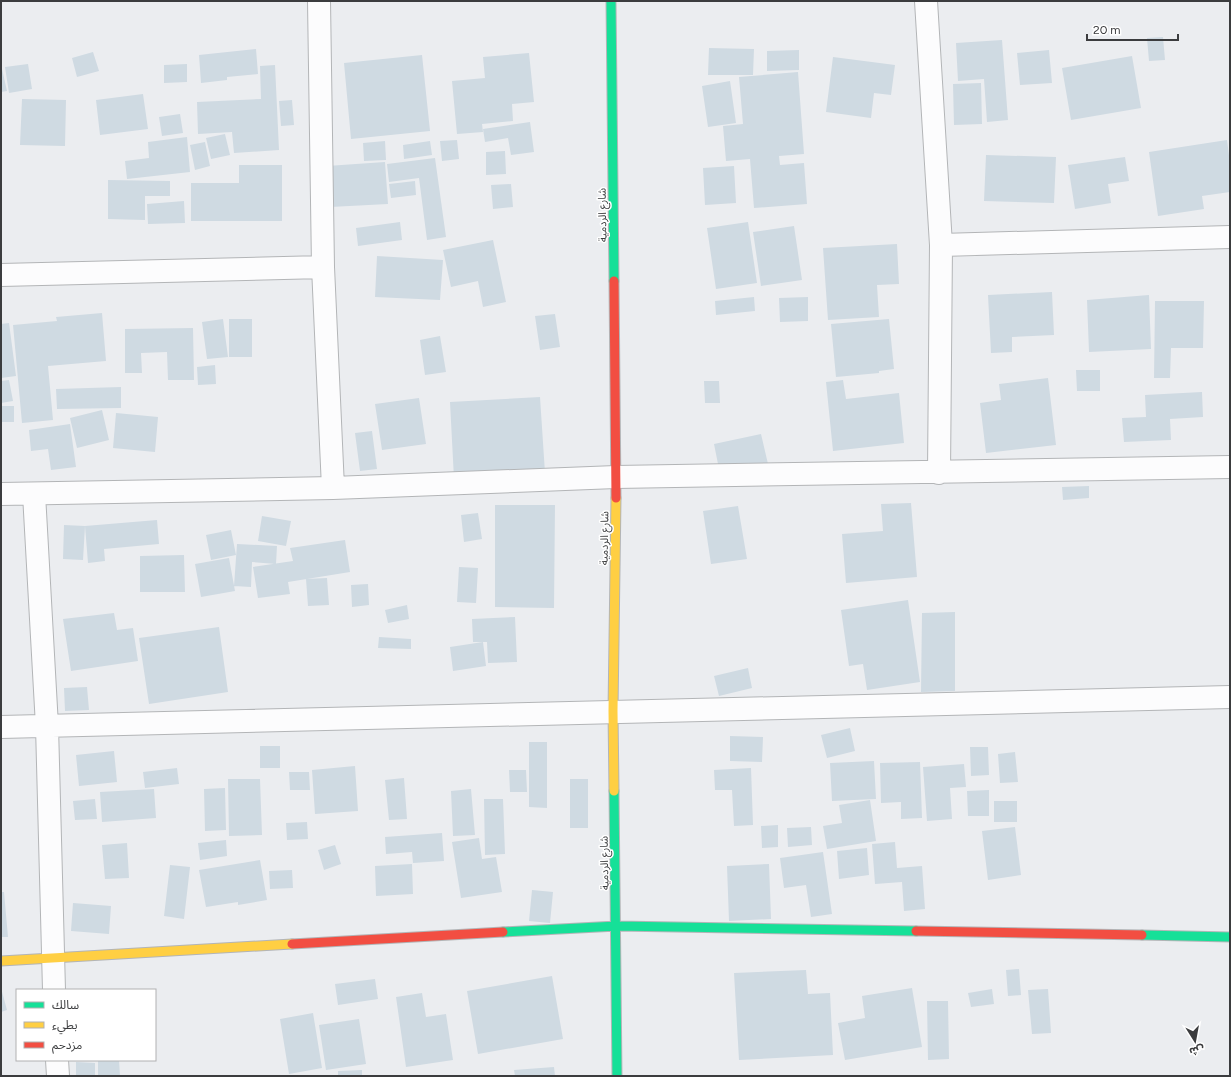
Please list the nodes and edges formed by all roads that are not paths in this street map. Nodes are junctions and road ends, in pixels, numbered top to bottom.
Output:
1 (319, 1) edge
2 (611, 1) edge
3 (926, 1) edge
4 (1230, 237) edge
5 (941, 245) junction
6 (323, 267) junction
7 (1, 275) edge
8 (1230, 467) edge
9 (940, 473) junction
10 (616, 477) junction
11 (333, 488) junction
12 (1, 494) edge
13 (34, 494) junction
14 (1230, 697) edge
15 (613, 711) junction
16 (47, 726) junction
17 (1, 727) edge
18 (617, 926) junction
19 (1230, 937) edge
20 (53, 960) junction
21 (1, 961) edge
22 (54, 989) edge
23 (57, 1061) edge
24 (58, 1076) edge
25 (617, 1076) edge

1 - 6 street
2 - 10 street, شارع الردمية
3 - 5 street
4 - 5 street
5 - 9 street
6 - 7 street
6 - 11 street
8 - 9 street
9 - 10 street
10 - 11 street
10 - 15 street, شارع الردمية
11 - 13 street
12 - 13 street
13 - 16 street
14 - 15 street
15 - 16 street
15 - 18 street, شارع الردمية
16 - 17 street
16 - 20 street
18 - 19 street
18 - 20 street
18 - 25 street, شارع الردمية
20 - 21 street
20 - 22 street
23 - 24 street

